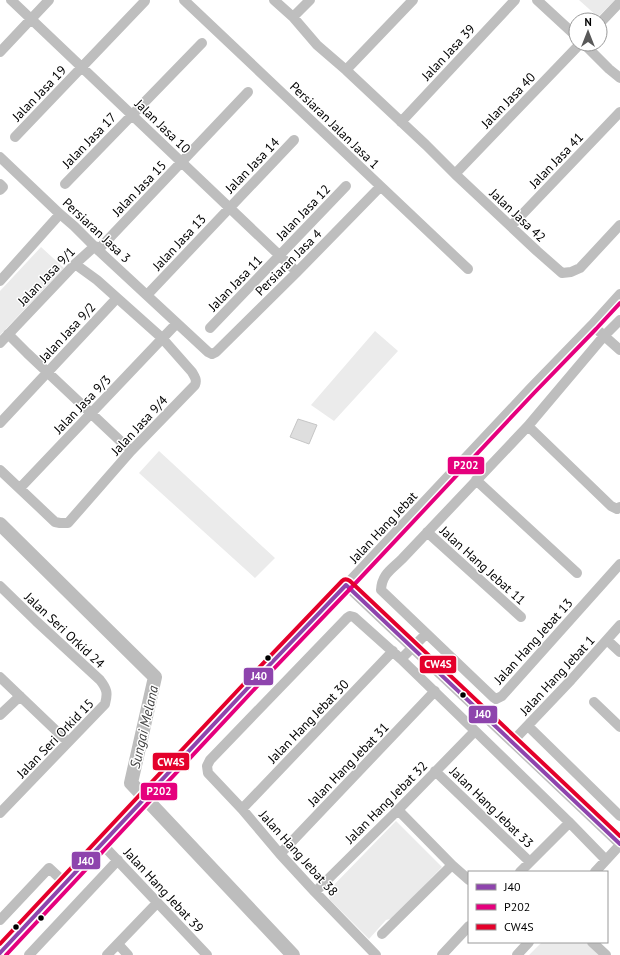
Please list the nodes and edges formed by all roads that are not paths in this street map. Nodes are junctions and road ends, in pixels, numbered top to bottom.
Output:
1 (11, 0) edge
2 (49, 0) edge
3 (274, 0) edge
4 (310, 0) edge
5 (413, 0) edge
6 (515, 0) edge
7 (537, 0) edge
8 (145, 1) dead end
9 (188, 2) edge
10 (620, 2) edge
11 (608, 15) edge
12 (293, 17) junction
13 (31, 19) junction
14 (568, 29) edge
15 (202, 43) dead end
16 (0, 52) edge
17 (572, 52) edge
18 (592, 52) edge
19 (82, 68) junction
20 (346, 70) junction
21 (620, 78) edge
22 (248, 92) dead end
23 (620, 112) edge
24 (132, 115) junction
25 (401, 122) junction
26 (15, 137) dead end
27 (294, 140) dead end
28 (0, 157) edge
29 (182, 162) junction
30 (455, 174) junction
31 (65, 184) dead end
32 (346, 186) dead end
33 (380, 187) junction
34 (230, 208) junction
35 (60, 214) junction
36 (620, 225) edge
37 (510, 226) junction
38 (97, 248) junction
39 (279, 256) junction
40 (75, 264) junction
41 (468, 270) dead end
42 (297, 272) junction
43 (0, 281) edge
44 (620, 294) edge
45 (147, 295) junction
46 (117, 298) junction
47 (620, 320) edge
48 (177, 322) junction
49 (592, 325) junction
50 (210, 328) dead end
51 (8, 334) junction
52 (604, 336) junction
53 (162, 338) junction
54 (0, 343) edge
55 (620, 350) edge
56 (212, 354) joint
57 (48, 372) junction
58 (91, 413) junction
59 (0, 423) edge
60 (528, 426) junction
61 (131, 451) junction
62 (0, 470) edge
63 (476, 480) junction
64 (20, 488) junction
65 (620, 507) edge
66 (427, 532) junction
67 (620, 564) edge
68 (577, 573) dead end
69 (0, 586) edge
70 (346, 586) junction
71 (521, 617) dead end
72 (620, 625) edge
73 (426, 634) junction
74 (607, 640) junction
75 (412, 648) junction
76 (393, 652) junction
77 (620, 652) edge
78 (401, 659) junction
79 (0, 677) edge
80 (435, 692) junction
81 (20, 696) junction
82 (108, 696) joint
83 (594, 702) dead end
84 (0, 716) edge
85 (528, 726) junction
86 (620, 727) edge
87 (475, 730) junction
88 (68, 742) junction
89 (512, 742) junction
90 (435, 771) junction
91 (242, 809) junction
92 (398, 810) junction
93 (0, 813) edge
94 (620, 816) edge
95 (569, 822) junction
96 (102, 844) junction
97 (620, 845) edge
98 (280, 854) junction
99 (118, 860) junction
100 (606, 860) junction
101 (530, 862) junction
102 (452, 865) junction
103 (521, 871) edge
104 (596, 871) edge
105 (468, 879) edge
106 (65, 883) junction
107 (315, 892) junction
108 (157, 903) junction
109 (0, 920) edge
110 (468, 927) edge
111 (382, 934) dead end
112 (528, 943) edge
113 (593, 943) edge
114 (118, 944) junction
115 (0, 953) edge
116 (29, 955) edge
117 (107, 955) edge
118 (128, 955) edge
119 (207, 955) edge
120 (376, 955) edge
121 (442, 955) edge
122 (517, 955) edge
123 (606, 955) edge

1 - 13 street, Jalan Jasa 10
2 - 13 street
3 - 12 street, Jalan Jasa 42
4 - 12 street
5 - 20 street
6 - 25 street, Jalan Jasa 39
7 - 14 street
8 - 19 street, Jalan Jasa 19
9 - 33 street, Persiaran Jalan Jasa 1
10 - 11 street
12 - 20 street, Jalan Jasa 42
13 - 16 street
13 - 19 street, Jalan Jasa 10
15 - 24 street, Jalan Jasa 17
17 - 30 street, Jalan Jasa 40
18 - 21 street
19 - 24 street, Jalan Jasa 10
19 - 26 street, Jalan Jasa 19
20 - 25 street, Jalan Jasa 42
22 - 29 street, Jalan Jasa 15
23 - 37 street, Jalan Jasa 41
24 - 29 street, Jalan Jasa 10
24 - 31 street, Jalan Jasa 17
25 - 30 street, Jalan Jasa 42
27 - 34 street, Jalan Jasa 14
28 - 35 street, Persiaran Jasa 3
29 - 34 street, Jalan Jasa 10
29 - 38 street, Jalan Jasa 15
30 - 37 street, Jalan Jasa 42
32 - 39 street, Jalan Jasa 12
33 - 41 street, Persiaran Jalan Jasa 1
33 - 42 street, Persiaran Jasa 4
34 - 39 street, Jalan Jasa 10
34 - 45 street, Jalan Jasa 13
35 - 38 street, Persiaran Jasa 3
35 - 43 street
36 - 37 street, Jalan Jasa 42
38 - 40 street, Jalan Jasa 9/1
38 - 45 street, Persiaran Jasa 3
39 - 42 street, Jalan Jasa 10
39 - 50 street, Jalan Jasa 11
40 - 46 street
40 - 51 street, Jalan Jasa 9/1
42 - 56 street, Persiaran Jasa 4
44 - 49 street, Jalan Hang Jebat
45 - 48 street, Persiaran Jasa 3
46 - 53 street
46 - 57 street, Jalan Jasa 9/2
47 - 52 street
48 - 53 street
48 - 56 street, Persiaran Jasa 3
49 - 52 street
49 - 70 street, Jalan Hang Jebat
51 - 54 street, Jalan Jasa 9/1
51 - 57 street
52 - 55 street
52 - 60 street
53 - 58 street, Jalan Jasa 9/3
53 - 61 street, Jalan Jasa 9/4
57 - 58 street
57 - 59 street, Jalan Jasa 9/2
58 - 61 street
58 - 64 street, Jalan Jasa 9/3
60 - 63 street
60 - 65 street
61 - 64 street, Jalan Jasa 9/4
62 - 64 street
63 - 66 street
63 - 68 street
66 - 71 street, Jalan Hang Jebat 11
66 - 73 street, Jalan Hang Jebat 13
67 - 73 street, Jalan Hang Jebat 13
69 - 82 street, Jalan Seri Orkid 24
70 - 75 street
70 - 96 street, Jalan Hang Jebat
72 - 74 street, Jalan Hang Jebat 1
73 - 75 street
74 - 77 street
74 - 85 street, Jalan Hang Jebat 1
75 - 78 street
75 - 89 street
76 - 78 street
76 - 91 street, Jalan Hang Jebat 30
76 - 91 street, Jalan Hang Jebat 38
78 - 80 street
79 - 81 street
80 - 87 street
80 - 98 street, Jalan Hang Jebat 31
81 - 84 street
81 - 88 street
82 - 88 street, Jalan Seri Orkid 15
83 - 86 street
85 - 89 street, Jalan Hang Jebat 1
85 - 94 street
87 - 90 street, Jalan Hang Jebat 32
87 - 95 street
88 - 93 street, Jalan Seri Orkid 15
89 - 97 street
90 - 92 street, Jalan Hang Jebat 32
90 - 101 street, Jalan Hang Jebat 33
91 - 98 street, Jalan Hang Jebat 38
92 - 102 street
92 - 107 street, Jalan Hang Jebat 32
95 - 100 street
95 - 101 street
96 - 99 street, Jalan Hang Jebat 39
96 - 106 street, Jalan Hang Jebat
97 - 100 street
98 - 107 street, Jalan Hang Jebat 38
99 - 108 street, Jalan Hang Jebat 39
99 - 116 street
100 - 104 street
101 - 103 street
102 - 105 street
102 - 111 street
106 - 109 street
106 - 115 street, Jalan Hang Jebat
107 - 120 street, Jalan Hang Jebat 38
108 - 114 street
108 - 119 street, Jalan Hang Jebat 39
110 - 121 street
112 - 122 street
113 - 123 street
114 - 117 street
114 - 118 street

